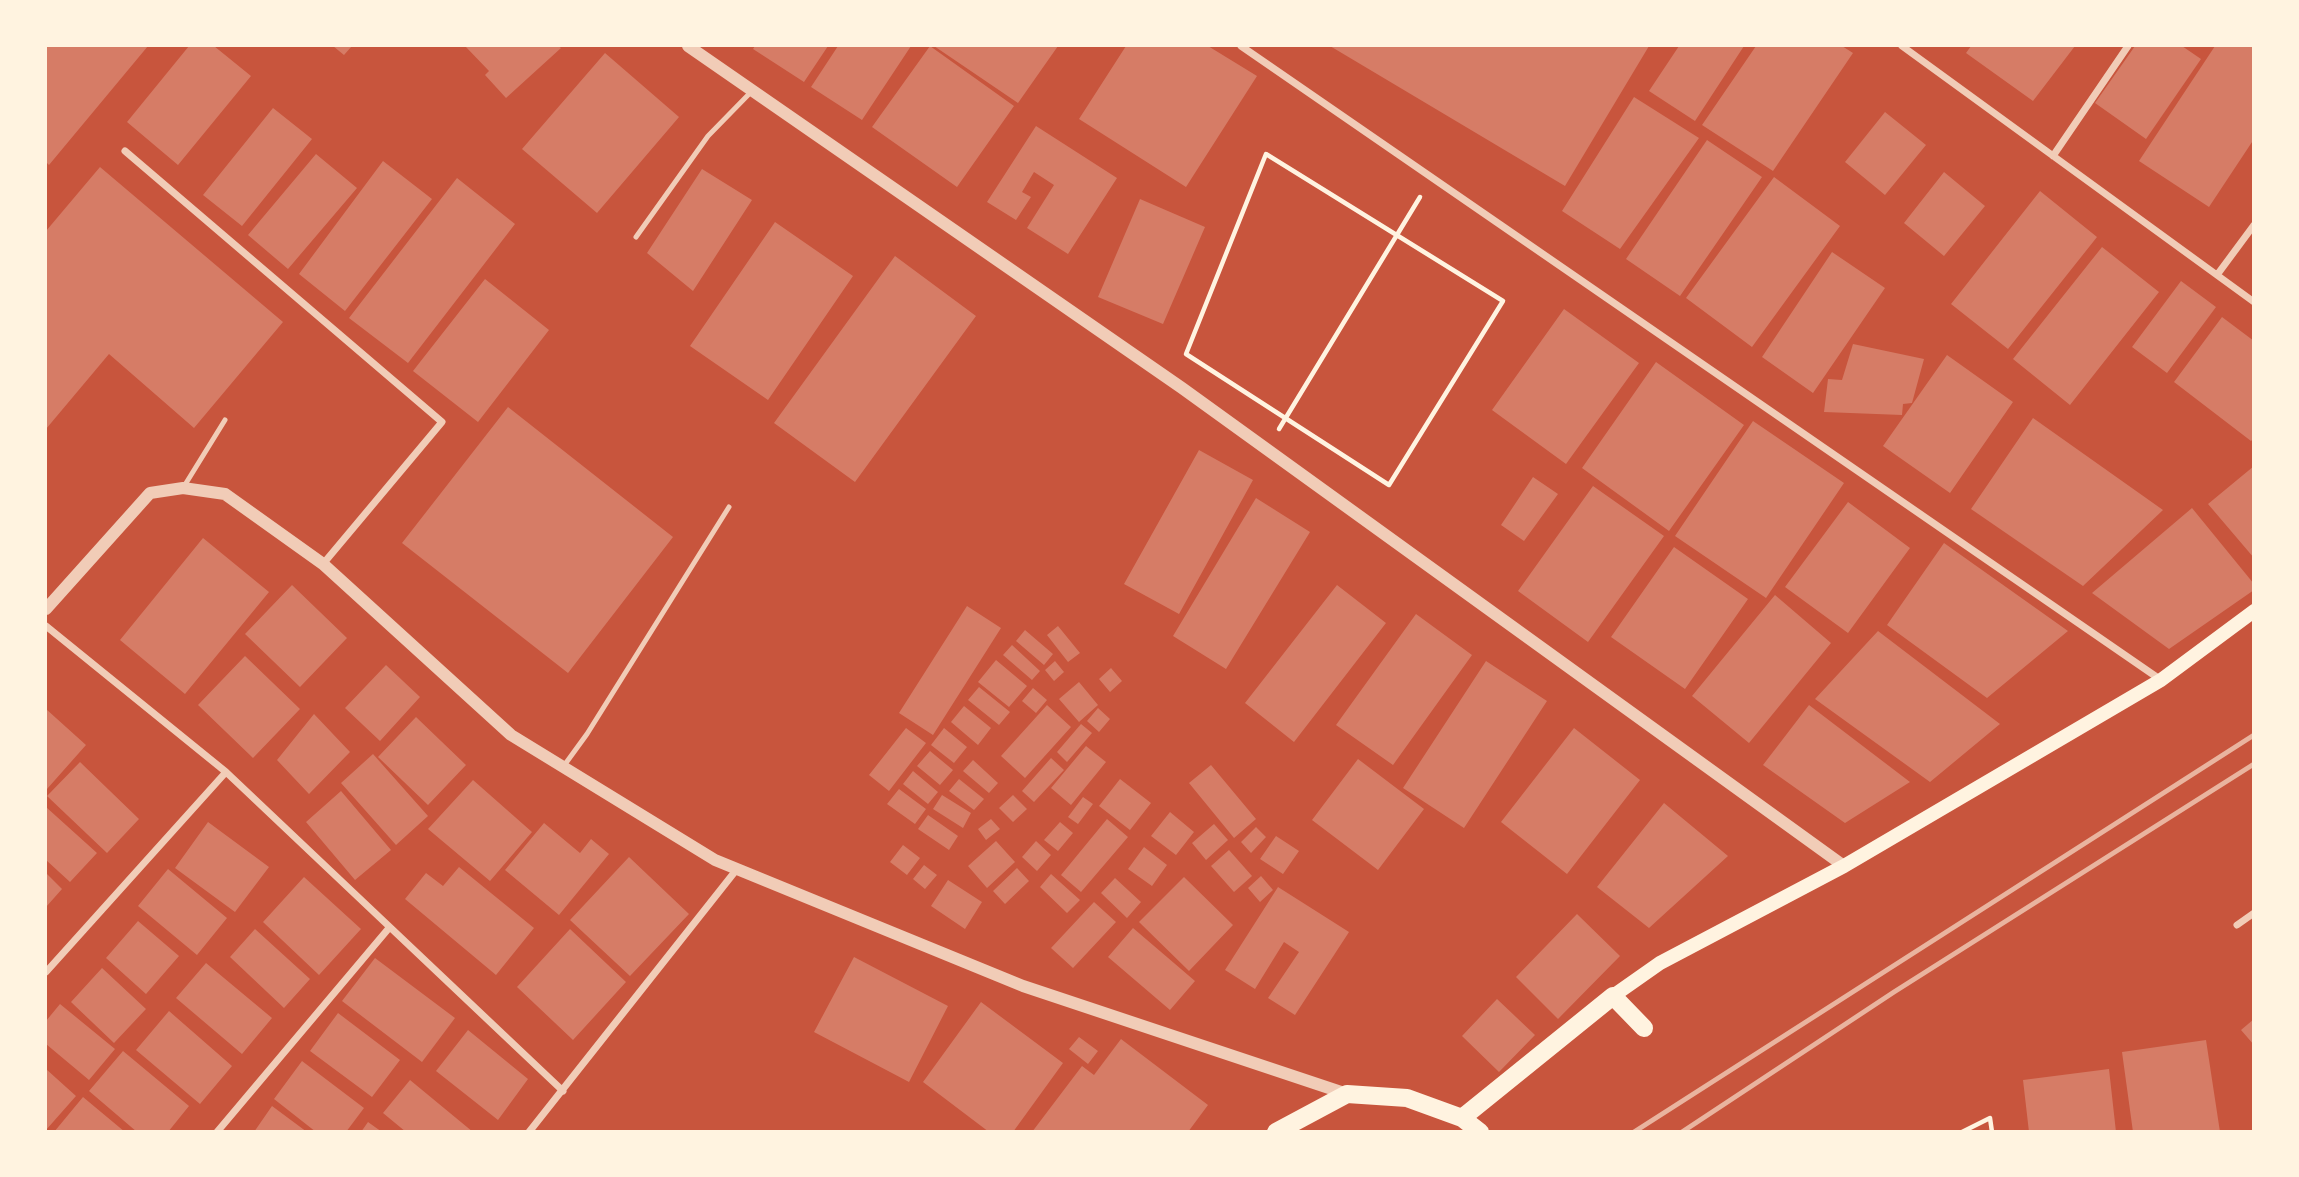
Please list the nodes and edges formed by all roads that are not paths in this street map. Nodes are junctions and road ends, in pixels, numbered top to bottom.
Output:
1 (688, 46) edge
2 (1241, 46) edge
3 (1902, 46) edge
4 (2128, 46) edge
5 (753, 90) junction
6 (125, 151) dead end
7 (2053, 156) junction
8 (2253, 225) edge
9 (636, 237) dead end
10 (2217, 275) junction
11 (2253, 302) edge
12 (225, 420) dead end
13 (183, 488) junction
14 (729, 507) dead end
15 (323, 564) junction
16 (46, 610) edge
17 (2253, 611) edge
18 (46, 626) edge
19 (2161, 680) junction
20 (563, 767) junction
21 (226, 772) junction
22 (1844, 866) junction
23 (737, 869) junction
24 (2253, 913) edge
25 (2237, 925) dead end
26 (389, 929) junction
27 (46, 972) edge
28 (1613, 996) junction
29 (1644, 1028) dead end
30 (563, 1091) junction
31 (1347, 1094) junction
32 (1462, 1118) junction
33 (217, 1132) edge
34 (529, 1132) edge
35 (1276, 1132) edge
36 (1479, 1132) edge

1 - 5 street
2 - 19 street
3 - 7 street
4 - 7 street
5 - 9 lane
5 - 22 street
6 - 15 street
7 - 10 street
8 - 10 street
10 - 11 street
12 - 13 lane
13 - 15 street
13 - 16 street
14 - 20 lane
15 - 20 street
17 - 19 main road
18 - 21 street
19 - 22 main road
20 - 23 street
21 - 26 street
21 - 27 street
22 - 28 main road
23 - 30 street
23 - 31 street
24 - 25 street
26 - 30 street
26 - 33 street
28 - 29 main road
28 - 32 main road
30 - 34 street
31 - 32 main road
31 - 35 main road
32 - 36 main road

